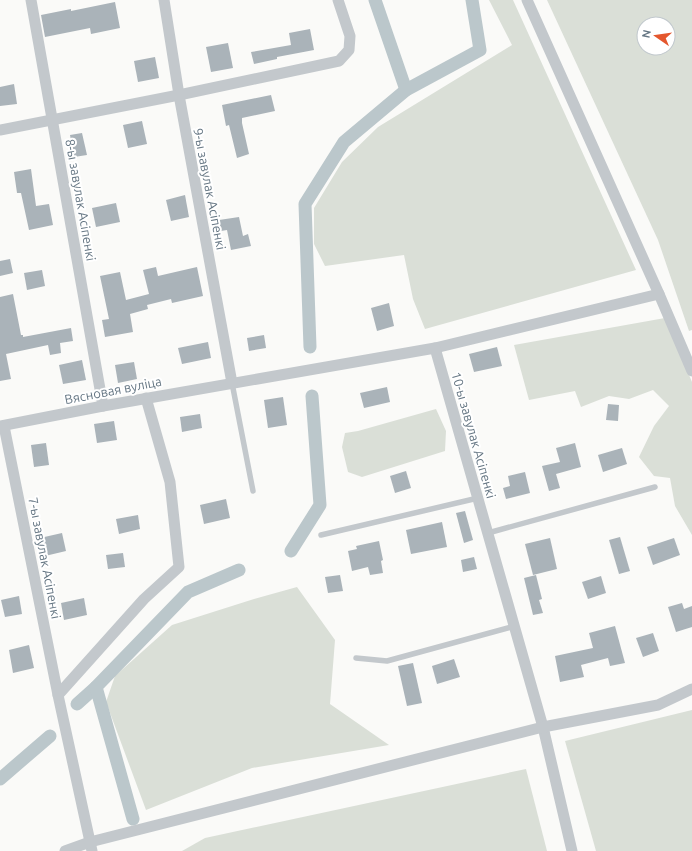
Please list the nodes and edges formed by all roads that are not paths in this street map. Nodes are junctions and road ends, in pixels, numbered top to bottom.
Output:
1 (31, 0) edge
2 (164, 0) edge
3 (338, 0) edge
4 (527, 0) edge
5 (178, 95) junction
6 (52, 120) junction
7 (0, 130) edge
8 (659, 294) junction
9 (435, 348) junction
10 (692, 371) edge
11 (232, 383) junction
12 (146, 398) junction
13 (103, 406) junction
14 (2, 426) edge
15 (655, 488) dead end
16 (253, 492) dead end
17 (478, 498) junction
18 (488, 533) junction
19 (321, 535) dead end
20 (515, 626) junction
21 (356, 658) dead end
22 (692, 690) edge
23 (58, 695) junction
24 (543, 727) junction
25 (91, 847) edge
26 (65, 851) edge
27 (572, 851) edge

1 - 6 street, 8-ы завулак Асіпенкі
2 - 5 street, 9-ы завулак Асіпенкі
3 - 5 street
4 - 8 street
5 - 6 street
5 - 11 street, 9-ы завулак Асіпенкі
6 - 7 street
6 - 13 street, 8-ы завулак Асіпенкі
8 - 9 street
8 - 10 street
9 - 11 street
9 - 17 street, 10-ы завулак Асіпенкі
11 - 12 street, Вясновая вуліца
11 - 16 lane
12 - 13 street, Вясновая вуліца
12 - 23 street
13 - 14 street, Вясновая вуліца
14 - 23 street, 7-ы завулак Асіпенкі
15 - 18 lane
17 - 18 street, 10-ы завулак Асіпенкі
17 - 19 lane
18 - 20 street, 10-ы завулак Асіпенкі
20 - 21 lane
20 - 24 street, 10-ы завулак Асіпенкі
22 - 24 street
23 - 25 street, 7-ы завулак Асіпенкі
24 - 25 street
24 - 27 street, 10-ы завулак Асіпенкі
25 - 26 street

